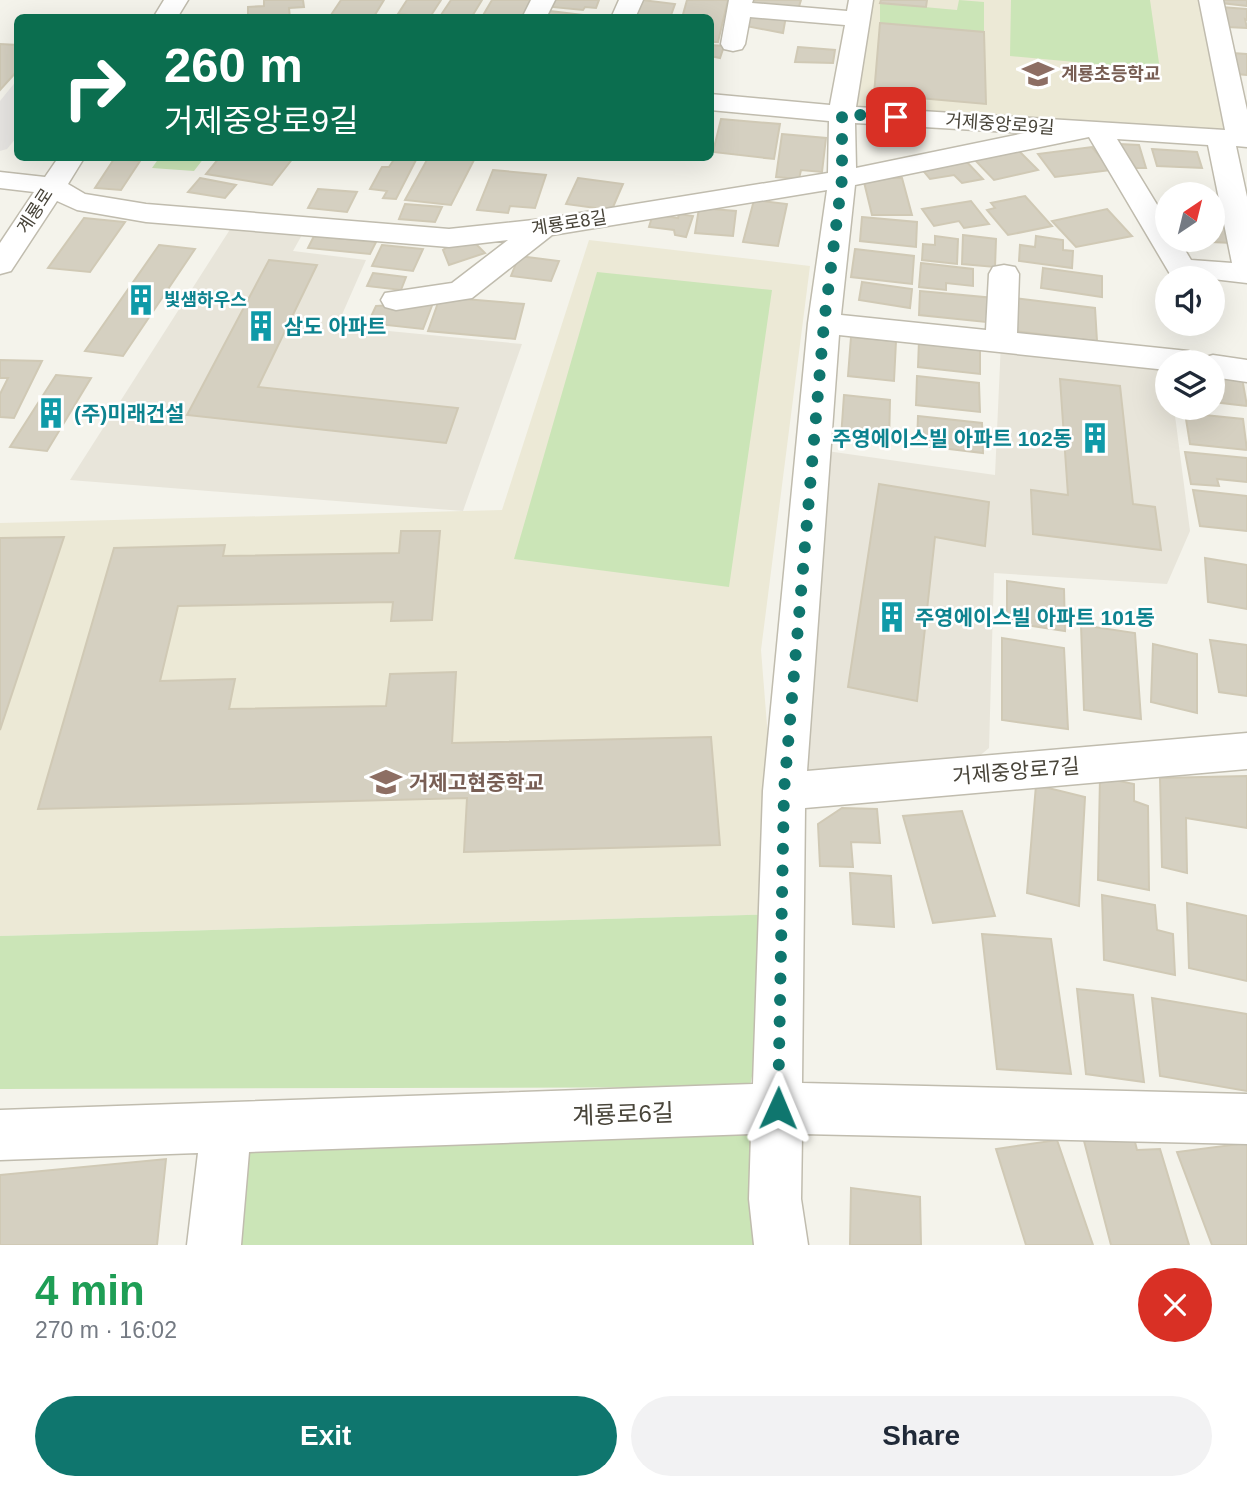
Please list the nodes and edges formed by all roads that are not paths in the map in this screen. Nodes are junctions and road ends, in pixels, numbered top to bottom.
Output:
1 (1211, 0) edge
2 (740, 5) edge
3 (860, 10) edge
4 (1218, 34) junction
5 (1247, 36) edge
6 (733, 44) dead end
7 (714, 102) edge
8 (842, 114) junction
9 (1091, 129) junction
10 (1236, 138) edge
11 (69, 161) edge
12 (842, 179) junction
13 (0, 180) edge
14 (52, 186) junction
15 (543, 228) junction
16 (1247, 263) edge
17 (0, 265) edge
18 (1004, 274) dead end
19 (1247, 274) edge
20 (396, 300) dead end
21 (824, 323) junction
22 (1001, 342) junction
23 (1155, 358) edge
24 (1225, 367) edge
25 (1247, 370) edge
26 (1247, 751) edge
27 (784, 791) junction
28 (778, 1108) junction
29 (1247, 1119) edge
30 (226, 1127) junction
31 (0, 1135) edge
32 (214, 1245) edge
33 (781, 1245) edge

1 - 4 street
2 - 3 street
2 - 6 street
3 - 8 street
4 - 5 street
4 - 10 street
7 - 8 street, 거제중앙로9길
8 - 9 street, 거제중앙로9길
8 - 12 street
9 - 10 street, 거제중앙로9길
9 - 12 street, 계룡로8길
9 - 19 street
10 - 16 street
11 - 14 street, 계룡로
12 - 15 street, 계룡로8길
12 - 21 street
13 - 14 street
14 - 15 street, 계룡로8길
14 - 17 street, 계룡로
15 - 20 street
18 - 22 street
21 - 22 street
21 - 27 street
22 - 23 street
24 - 25 street
26 - 27 street, 거제중앙로7길
27 - 28 street
28 - 29 street, 계룡로6길
28 - 30 street, 계룡로6길
28 - 33 street
30 - 31 street, 계룡로6길
30 - 32 street

